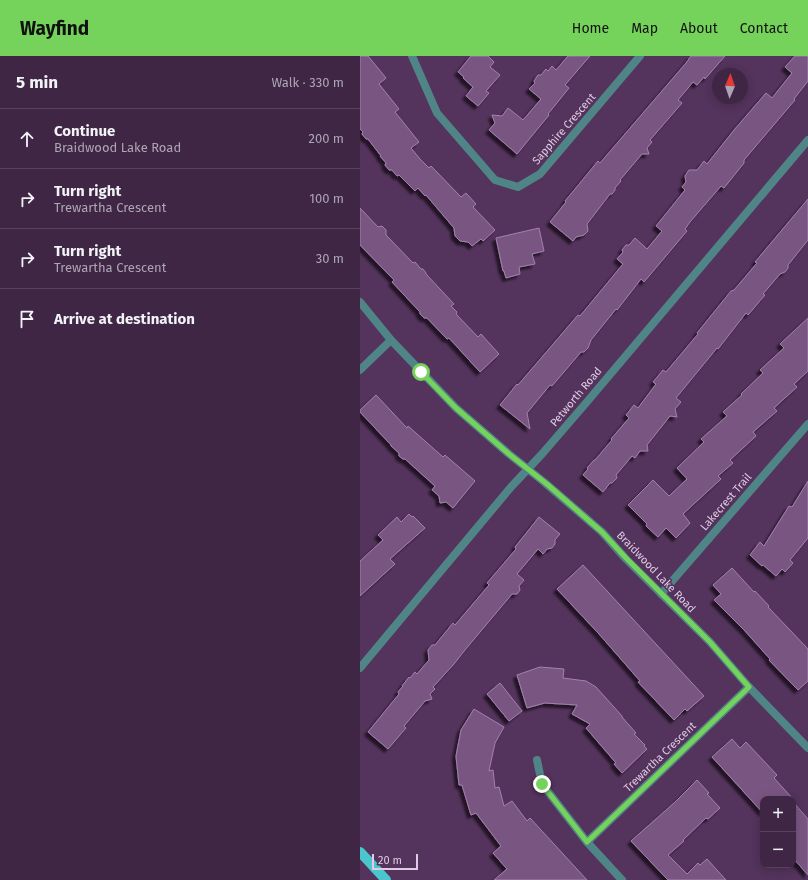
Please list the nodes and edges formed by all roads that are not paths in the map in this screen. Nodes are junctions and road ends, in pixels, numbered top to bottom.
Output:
1 (412, 56) edge
2 (640, 56) edge
3 (808, 140) edge
4 (360, 302) edge
5 (391, 340) junction
6 (360, 370) edge
7 (808, 424) edge
8 (528, 469) junction
9 (661, 594) junction
10 (360, 668) edge
11 (749, 687) junction
12 (808, 748) edge
13 (537, 760) dead end
14 (587, 842) junction
15 (360, 852) edge
16 (386, 880) edge
17 (622, 880) edge

1 - 2 street, Sapphire Crescent
3 - 8 street, Petworth Road
4 - 5 street, Braidwood Lake Road
5 - 6 street
5 - 8 street, Braidwood Lake Road
7 - 9 street, Lakecrest Trail
8 - 9 street, Braidwood Lake Road
8 - 10 street, Petworth Road
9 - 11 street, Braidwood Lake Road
11 - 12 street, Braidwood Lake Road
11 - 14 street, Trewartha Crescent
13 - 14 street
14 - 17 street
15 - 16 main road

